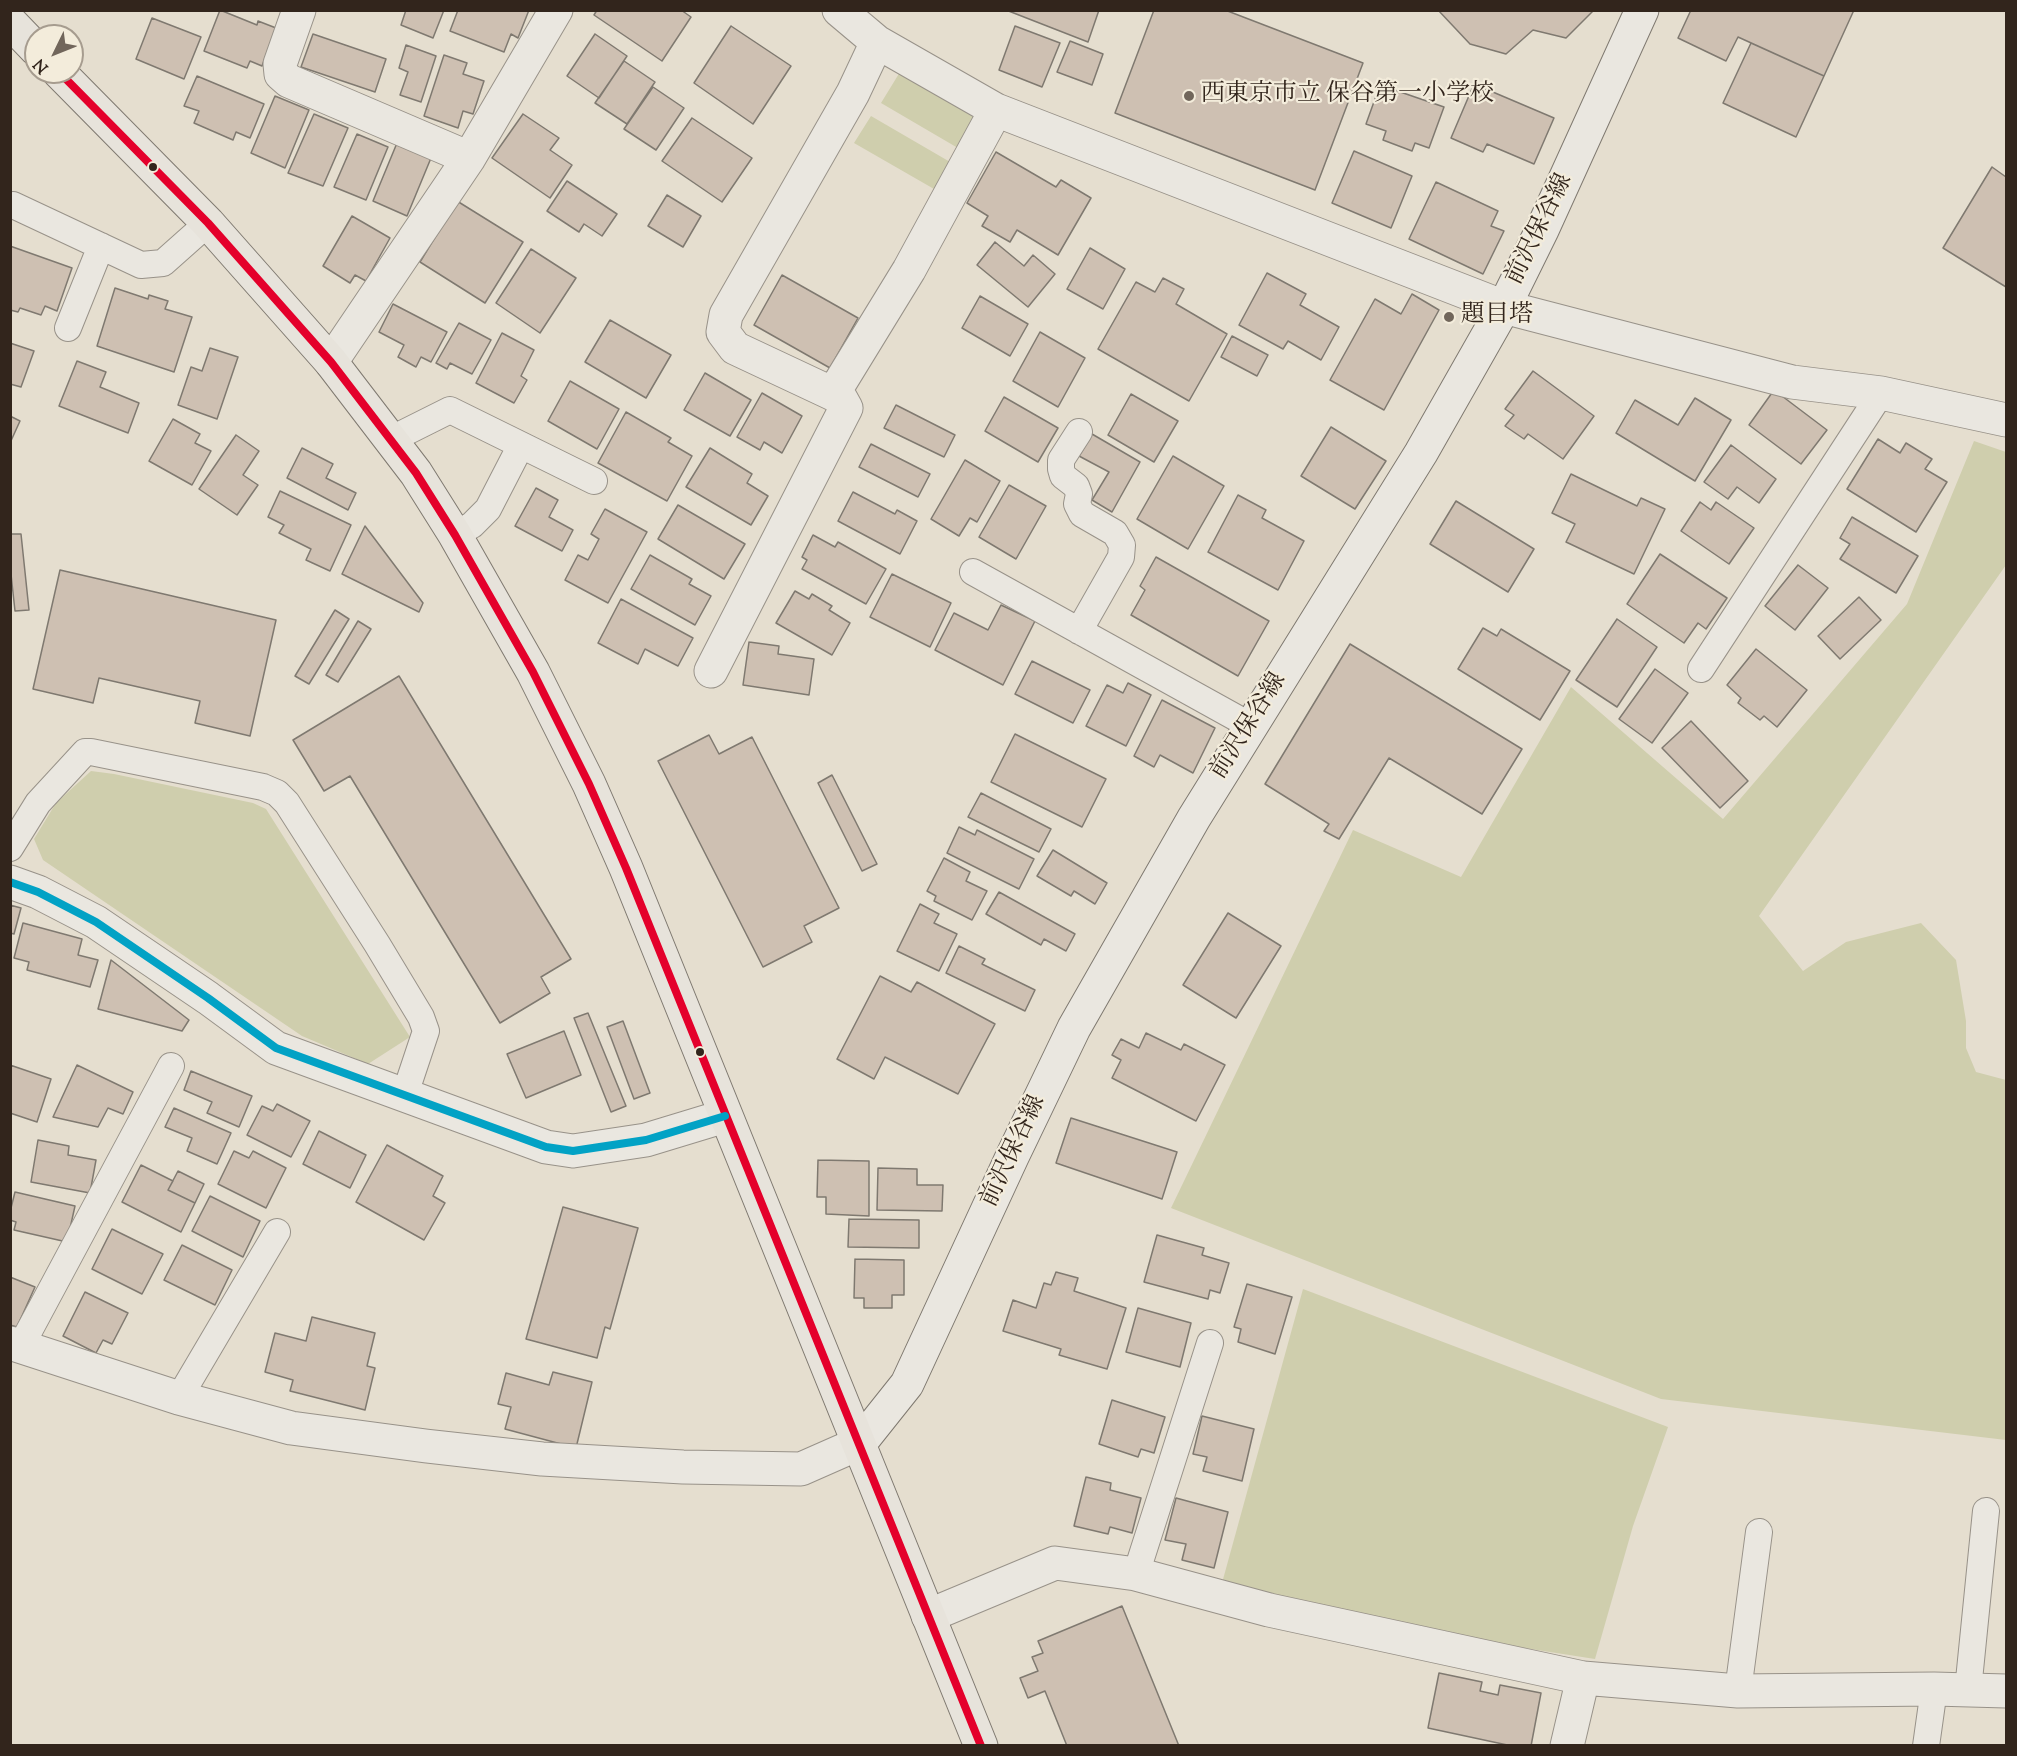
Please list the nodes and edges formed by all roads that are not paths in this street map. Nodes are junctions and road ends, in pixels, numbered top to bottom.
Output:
1 (299, 10) edge
2 (556, 10) edge
3 (839, 10) edge
4 (1642, 10) edge
5 (10, 22) edge
6 (24, 37) edge
7 (877, 42) junction
8 (70, 84) edge
9 (996, 110) junction
10 (469, 158) junction
11 (13, 205) dead end
12 (208, 223) junction
13 (101, 246) junction
14 (1504, 307) junction
15 (68, 328) dead end
16 (332, 362) junction
17 (1881, 393) junction
18 (833, 394) junction
19 (2007, 420) edge
20 (1079, 432) dead end
21 (392, 439) junction
22 (520, 445) junction
23 (594, 482) dead end
24 (455, 535) junction
25 (973, 572) dead end
26 (1079, 631) junction
27 (1701, 669) dead end
28 (711, 671) dead end
29 (1251, 726) junction
30 (10, 848) edge
31 (10, 882) edge
32 (171, 1066) dead end
33 (405, 1094) junction
34 (725, 1116) junction
35 (278, 1232) dead end
36 (1210, 1343) dead end
37 (16, 1344) edge
38 (179, 1398) junction
39 (860, 1443) junction
40 (1986, 1511) dead end
41 (1759, 1532) dead end
42 (1136, 1574) junction
43 (928, 1616) junction
44 (1583, 1678) junction
45 (1934, 1689) junction
46 (1968, 1690) junction
47 (1737, 1691) junction
48 (2007, 1691) edge
49 (981, 1746) edge
50 (1566, 1746) edge
51 (1926, 1746) edge

1 - 10 street
2 - 10 street
3 - 7 street
4 - 14 street, 前沢保谷線
5 - 6 main road
7 - 9 street
7 - 18 street
8 - 12 main road
9 - 14 street
9 - 18 street
10 - 16 street
11 - 13 lane
12 - 13 lane
12 - 16 main road
13 - 15 lane
14 - 17 street
14 - 29 street, 前沢保谷線
16 - 21 main road
17 - 19 street
17 - 27 lane
18 - 28 street
20 - 26 lane
21 - 22 lane
21 - 24 main road
22 - 23 lane
22 - 24 lane
24 - 34 main road
25 - 26 lane
26 - 29 lane
29 - 39 street, 前沢保谷線
30 - 33 lane
31 - 33 street
32 - 37 lane
33 - 34 street
34 - 39 main road
35 - 38 lane
36 - 42 lane
37 - 38 street
38 - 39 street
39 - 43 main road
40 - 46 lane
41 - 47 lane
42 - 43 street
42 - 44 street
43 - 49 main road
44 - 47 street
44 - 50 street
45 - 46 street
45 - 47 street
45 - 51 lane
46 - 48 street

